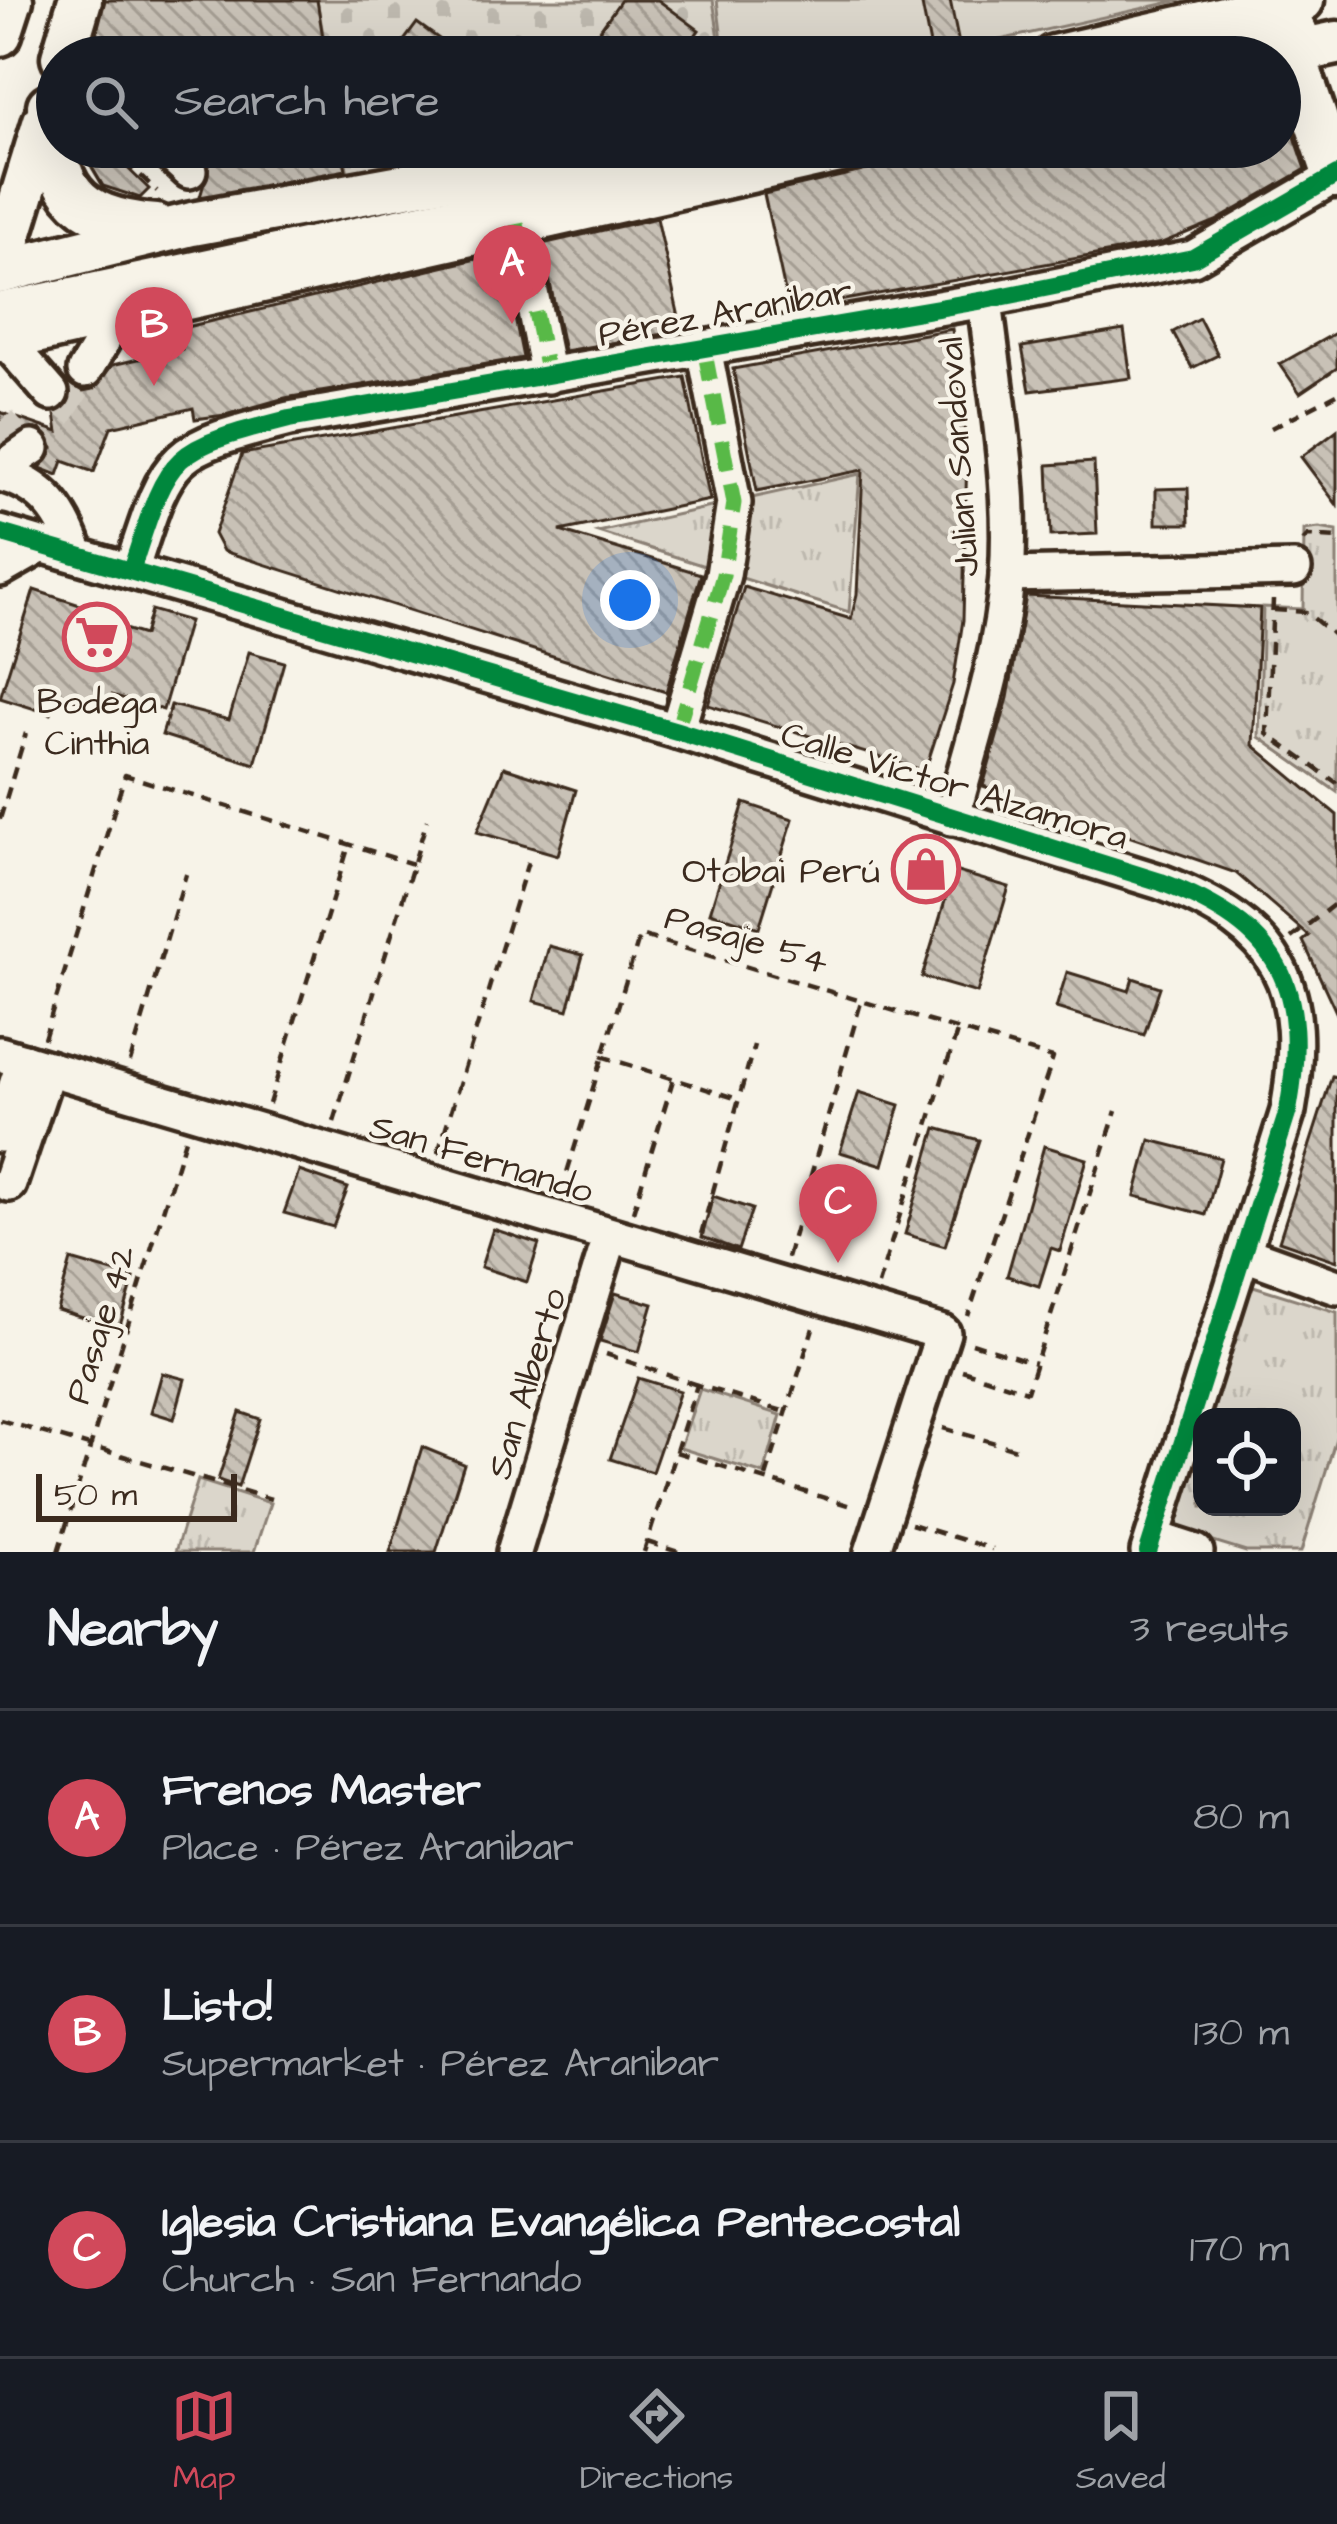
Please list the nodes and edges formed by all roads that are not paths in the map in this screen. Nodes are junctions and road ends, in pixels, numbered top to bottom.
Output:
1 (11, 0) edge
2 (80, 0) edge
3 (1302, 0) edge
4 (1337, 23) edge
5 (0, 34) edge
6 (69, 36) edge
7 (1145, 36) edge
8 (1278, 36) edge
9 (1337, 43) edge
10 (1301, 50) edge
11 (1301, 97) edge
12 (36, 150) edge
13 (57, 168) edge
14 (186, 168) edge
15 (501, 168) edge
16 (672, 168) edge
17 (764, 168) edge
18 (189, 171) dead end
19 (1336, 176) edge
20 (517, 224) junction
21 (183, 226) junction
22 (0, 271) edge
23 (50, 298) junction
24 (985, 301) junction
25 (120, 312) junction
26 (1, 330) edge
27 (704, 348) junction
28 (85, 370) tunnel mouth
29 (548, 376) junction
30 (53, 409) dead end
31 (17, 460) tunnel mouth
32 (0, 533) edge
33 (42, 545) junction
34 (77, 555) junction
35 (0, 569) edge
36 (1284, 569) road end
37 (131, 571) junction
38 (1007, 575) junction
39 (677, 731) junction
40 (952, 818) junction
41 (27, 1062) edge
42 (0, 1135) edge
43 (9, 1184) dead end
44 (617, 1239) junction
45 (1245, 1255) junction
46 (1337, 1287) edge
47 (1151, 1545) edge
48 (514, 1552) edge
49 (872, 1552) edge
50 (1196, 1552) edge

1 - 5 main road
2 - 6 main road
3 - 7 main road
4 - 8 street
9 - 10 main road
11 - 19 main road
12 - 22 main road
13 - 21 main road
14 - 18 street
15 - 21 main road
16 - 23 street
17 - 20 main road
19 - 24 street, Pérez Aranibar
20 - 25 main road
20 - 29 street
21 - 22 main road
22 - 23 street
23 - 26 street
24 - 27 street, Pérez Aranibar
24 - 38 street, Julian Sandoval
25 - 26 main road
25 - 28 street
26 - 30 street
27 - 29 street, Pérez Aranibar
27 - 39 street
29 - 37 street, Pérez Aranibar
31 - 34 street
32 - 33 street, Calle Víctor Alzamora
33 - 34 street, Calle Víctor Alzamora
33 - 35 street
34 - 37 street, Calle Víctor Alzamora
36 - 38 street
37 - 39 street, Calle Víctor Alzamora
38 - 40 street, Julian Sandoval
39 - 40 street, Calle Víctor Alzamora
40 - 45 street, Calle Víctor Alzamora
41 - 42 street
41 - 43 street
41 - 44 street, San Fernando
44 - 48 street, San Alberto
44 - 49 street, San Fernando
45 - 46 street
45 - 47 street, Calle Víctor Alzamora
47 - 50 street

